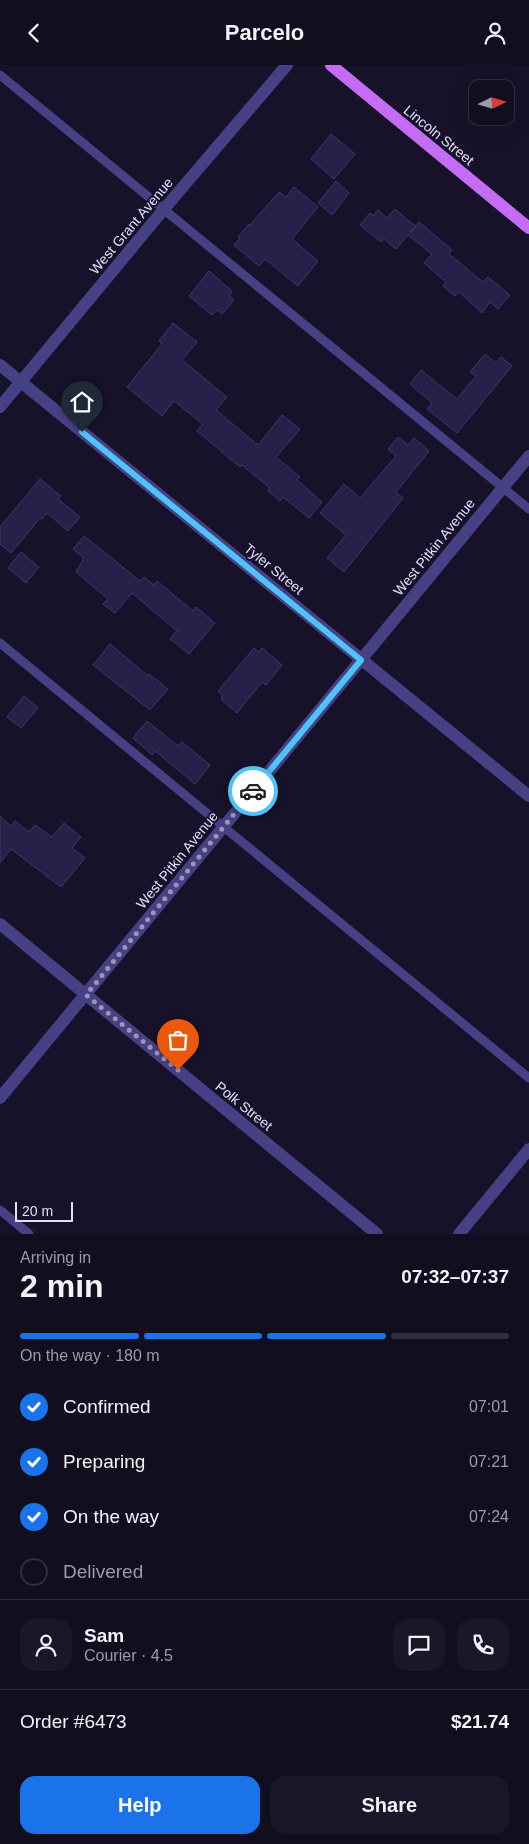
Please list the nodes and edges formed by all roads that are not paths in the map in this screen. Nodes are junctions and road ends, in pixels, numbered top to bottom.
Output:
1 (287, 65) edge
2 (331, 65) edge
3 (0, 75) edge
4 (164, 209) junction
5 (529, 228) edge
6 (0, 365) edge
7 (20, 382) junction
8 (0, 407) edge
9 (529, 456) edge
10 (503, 487) junction
11 (529, 509) edge
12 (0, 643) edge
13 (361, 660) junction
14 (529, 796) edge
15 (224, 827) junction
16 (0, 924) edge
17 (86, 995) junction
18 (529, 1078) edge
19 (0, 1098) edge
20 (529, 1149) edge
21 (0, 1210) edge
22 (29, 1234) edge
23 (377, 1234) edge
24 (460, 1234) edge

1 - 4 street, West Grant Avenue
2 - 5 main road, Lincoln Street
3 - 4 lane
4 - 7 street, West Grant Avenue
4 - 10 lane
6 - 7 street, Tyler Street
7 - 8 street, West Grant Avenue
7 - 13 street, Tyler Street
9 - 10 street, West Pitkin Avenue
10 - 11 lane
10 - 13 street, West Pitkin Avenue
12 - 15 lane
13 - 14 street, Tyler Street
13 - 15 street, West Pitkin Avenue
15 - 17 street, West Pitkin Avenue
15 - 18 lane
16 - 17 street, Polk Street
17 - 19 street, West Pitkin Avenue
17 - 23 street, Polk Street
20 - 24 street
21 - 22 lane

